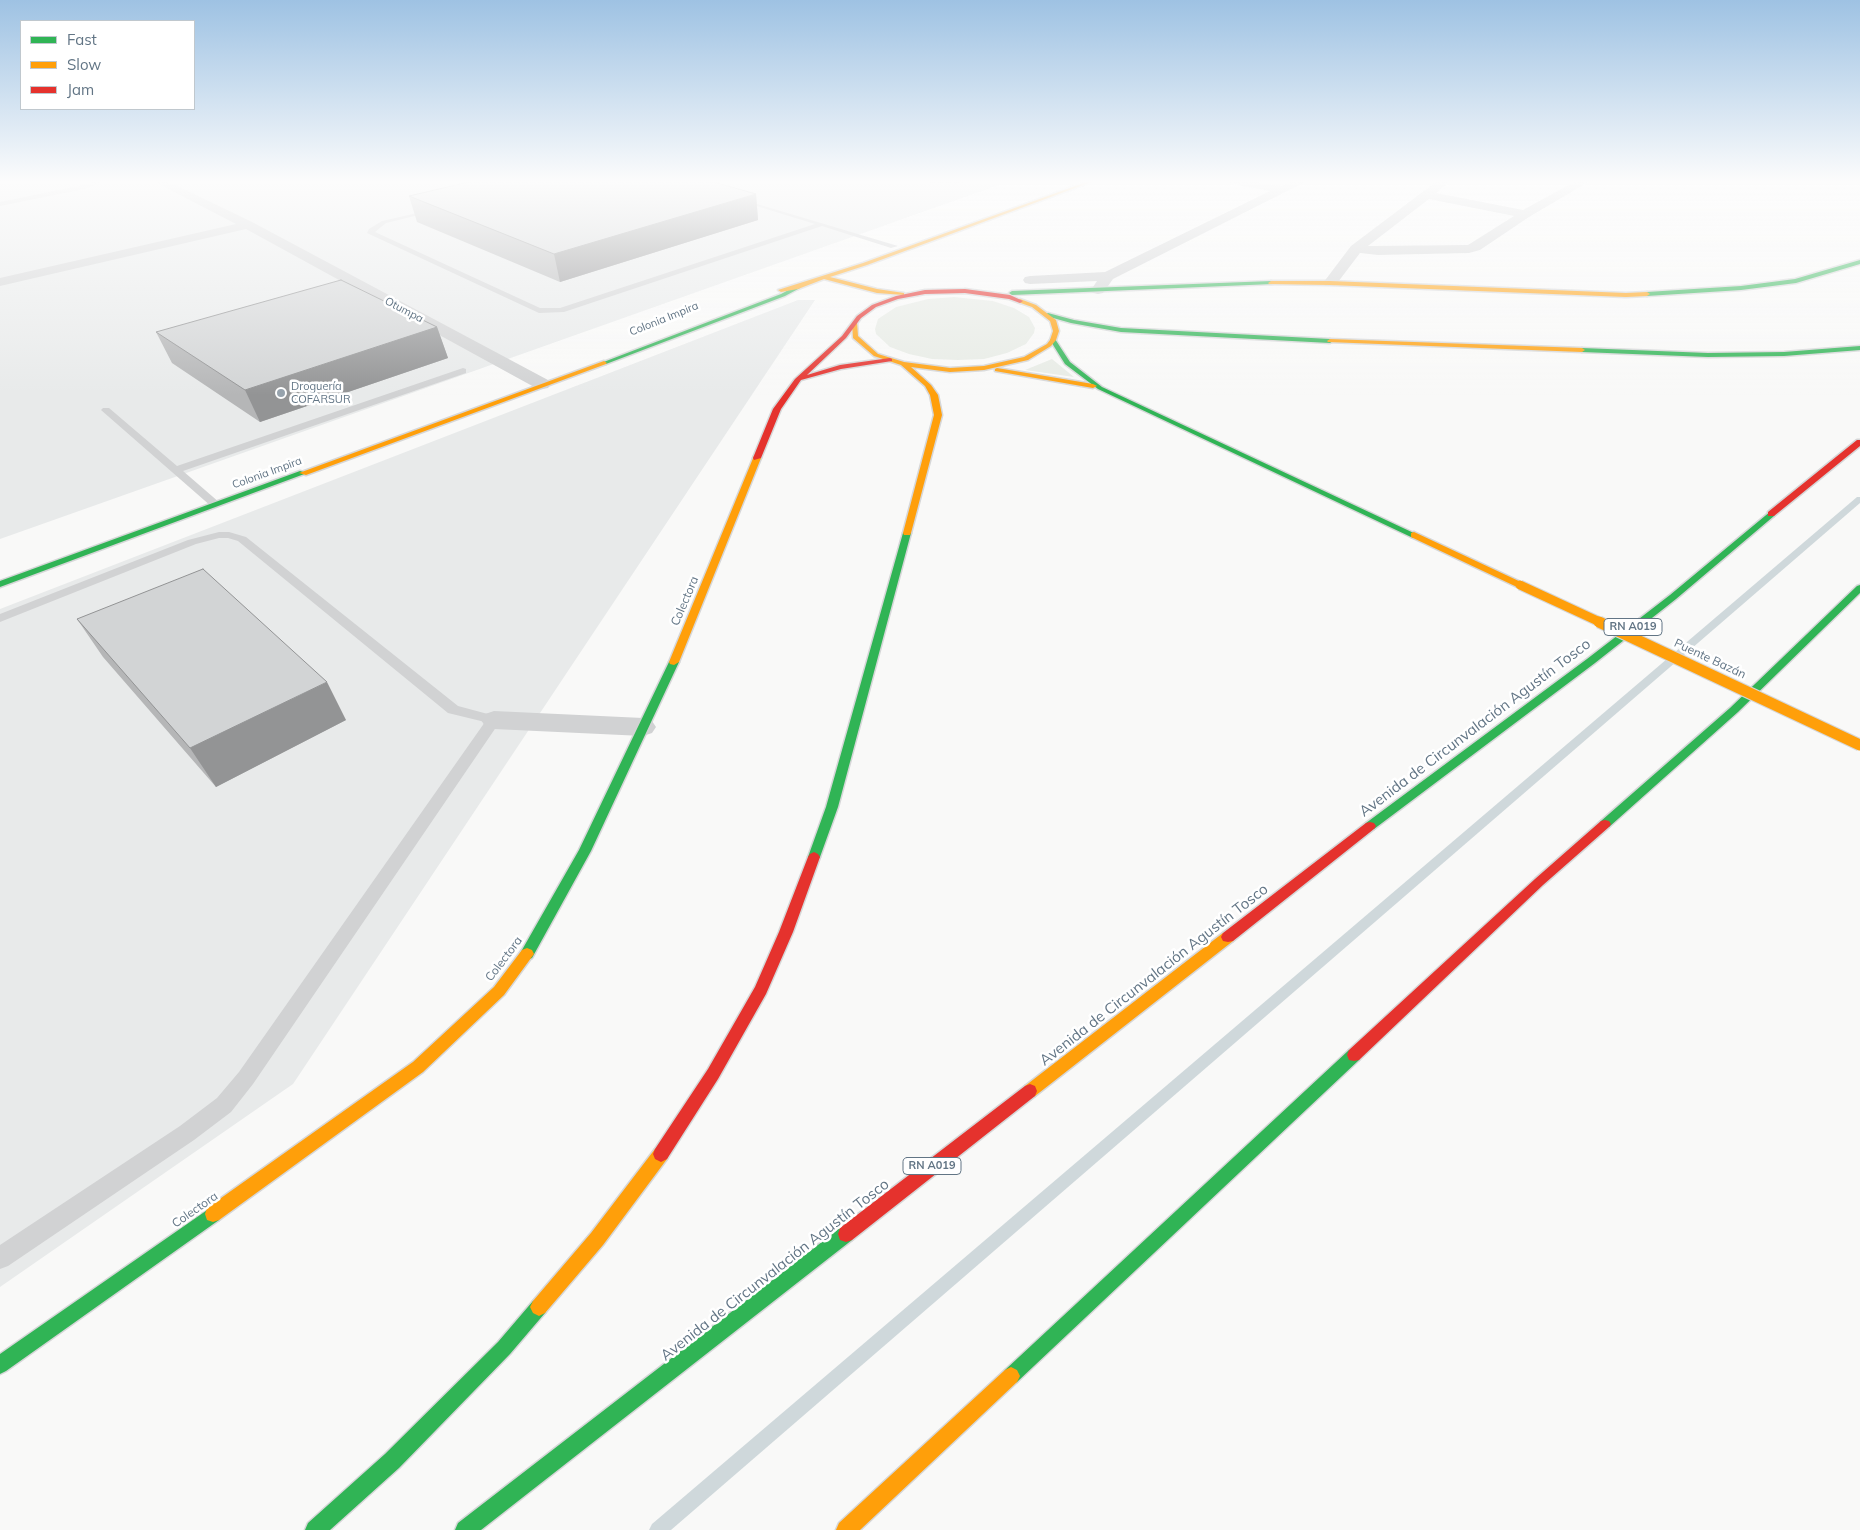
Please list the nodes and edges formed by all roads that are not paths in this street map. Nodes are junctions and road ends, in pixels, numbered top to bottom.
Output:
1 (129, 252) edge
2 (299, 252) edge
3 (413, 252) edge
4 (735, 252) edge
5 (878, 252) edge
6 (896, 252) edge
7 (1156, 252) edge
8 (1353, 252) edge
9 (1860, 262) edge
10 (1108, 276) junction
11 (831, 277) junction
12 (1030, 280) dead end
13 (0, 282) edge
14 (1330, 283) junction
15 (1098, 290) junction
16 (842, 292) dead end
17 (909, 294) junction
18 (996, 294) junction
19 (856, 315) junction
20 (1048, 315) junction
21 (1054, 340) junction
22 (1860, 348) edge
23 (890, 360) junction
24 (903, 364) junction
25 (984, 368) junction
26 (463, 371) dead end
27 (797, 380) junction
28 (542, 384) junction
29 (1100, 388) junction
30 (106, 410) dead end
31 (1860, 442) edge
32 (176, 470) junction
33 (216, 505) junction
34 (0, 584) edge
35 (1860, 588) edge
36 (0, 618) edge
37 (494, 720) junction
38 (643, 727) junction
39 (1860, 745) edge
40 (0, 1258) edge
41 (0, 1365) edge
42 (315, 1530) edge
43 (465, 1530) edge
44 (846, 1530) edge

1 - 13 street
2 - 28 street, Otumpa
3 - 4 lane
5 - 11 main road, Colonia Impira
6 - 11 main road, Colonia Impira
7 - 10 street
8 - 14 street
9 - 14 main road
10 - 12 street
10 - 15 street
11 - 16 main road
11 - 17 main road
11 - 28 main road, Colonia Impira
14 - 15 main road
15 - 18 main road
17 - 18 main road
17 - 19 main road, Colectora
18 - 20 main road
19 - 23 main road
19 - 27 main road, Colectora
20 - 21 main road
20 - 22 main road
21 - 25 main road
21 - 29 main road
23 - 24 main road
23 - 27 main road
24 - 25 main road
24 - 42 main road
25 - 29 main road
26 - 32 lane
27 - 38 main road, Colectora
28 - 33 main road, Colonia Impira
29 - 39 main road, Puente Bazán, bridge
30 - 32 lane
31 - 43 main road, Avenida de Circunvalación Agustín Tosco / RN A019
32 - 33 lane
33 - 34 main road, Colonia Impira
35 - 44 main road
36 - 37 lane
37 - 38 street
37 - 40 lane
38 - 41 main road, Colectora

